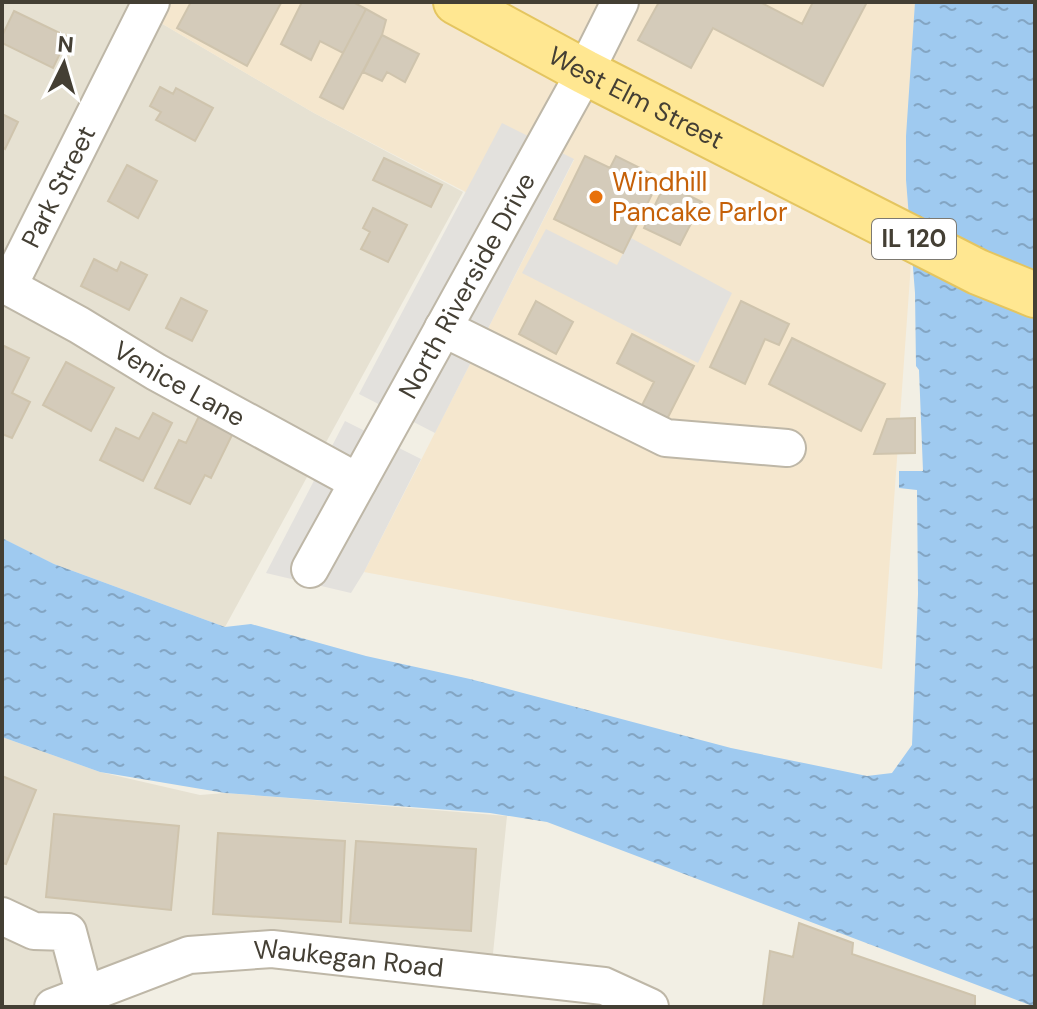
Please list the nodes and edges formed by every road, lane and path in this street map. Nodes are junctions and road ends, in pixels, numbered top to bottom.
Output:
1 (151, 2) edge
2 (456, 2) edge
3 (620, 2) edge
4 (585, 72) junction
5 (5, 284) edge
6 (1035, 295) edge
7 (443, 328) junction
8 (787, 448) dead end
9 (358, 482) junction
10 (310, 569) dead end
11 (7, 925) edge
12 (510, 991) edge
13 (69, 1001) edge
14 (650, 1007) edge

1 - 5 street, Park Street
2 - 4 main road, West Elm Street / IL 120
3 - 4 street, North Riverside Drive
4 - 6 main road, West Elm Street / IL 120
4 - 7 street, North Riverside Drive
5 - 9 street, Venice Lane
7 - 8 street
7 - 9 street, North Riverside Drive
9 - 10 street, North Riverside Drive
11 - 13 street
12 - 13 street, Waukegan Road
12 - 14 street, Waukegan Road

